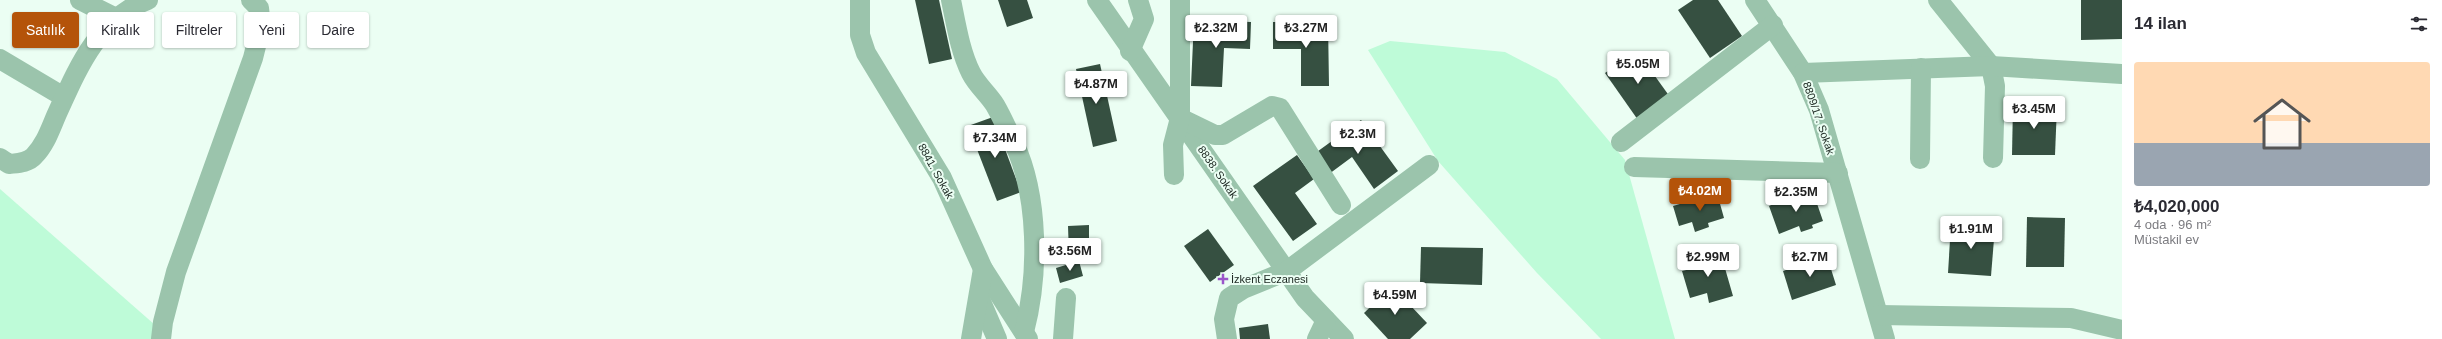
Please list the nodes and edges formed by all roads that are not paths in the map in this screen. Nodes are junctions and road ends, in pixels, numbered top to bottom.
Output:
1 (80, 0) edge
2 (148, 0) edge
3 (860, 0) edge
4 (950, 0) edge
5 (1097, 0) edge
6 (1138, 0) edge
7 (1180, 0) edge
8 (1755, 0) edge
9 (1938, 0) edge
10 (256, 2) edge
11 (104, 12) edge
12 (127, 12) edge
13 (1773, 25) junction
14 (91, 48) edge
15 (1130, 51) junction
16 (0, 59) edge
17 (1991, 66) junction
18 (1921, 68) junction
19 (1803, 73) junction
20 (2122, 74) edge
21 (64, 97) junction
22 (1180, 118) junction
23 (1621, 142) dead end
24 (0, 158) edge
25 (1993, 158) dead end
26 (1920, 160) dead end
27 (1429, 165) dead end
28 (1634, 167) dead end
29 (1838, 173) junction
30 (1174, 174) dead end
31 (1341, 205) dead end
32 (983, 269) junction
33 (1287, 271) junction
34 (980, 297) junction
35 (1066, 298) dead end
36 (1879, 315) junction
37 (1326, 320) junction
38 (2122, 330) edge
39 (1026, 335) edge
40 (161, 339) edge
41 (971, 339) edge
42 (997, 339) edge
43 (1063, 339) edge
44 (1227, 339) edge
45 (1317, 339) edge
46 (1344, 339) edge
47 (1885, 339) edge

1 - 11 street
2 - 12 street
3 - 32 street, 8841. Sokak
4 - 39 street
5 - 15 street, 8838. Sokak
6 - 15 street
7 - 22 street
8 - 13 street, 8809/17. Sokak
9 - 17 street
10 - 40 street
13 - 19 street, 8809/17. Sokak
13 - 23 street
14 - 21 street
15 - 22 street, 8838. Sokak
16 - 21 street
17 - 18 street
17 - 20 street
17 - 25 street
18 - 19 street
18 - 26 street
19 - 29 street, 8809/17. Sokak
21 - 24 street
22 - 30 street
22 - 31 street
22 - 33 street, 8838. Sokak
27 - 33 street
28 - 29 street
29 - 36 street, 8809/17. Sokak
32 - 34 street
32 - 39 street, 8841. Sokak
33 - 37 street, 8838. Sokak
33 - 44 street
34 - 41 street
34 - 42 street
35 - 43 street
36 - 38 street
36 - 47 street, 8809/17. Sokak
37 - 45 street
37 - 46 street, 8838. Sokak

